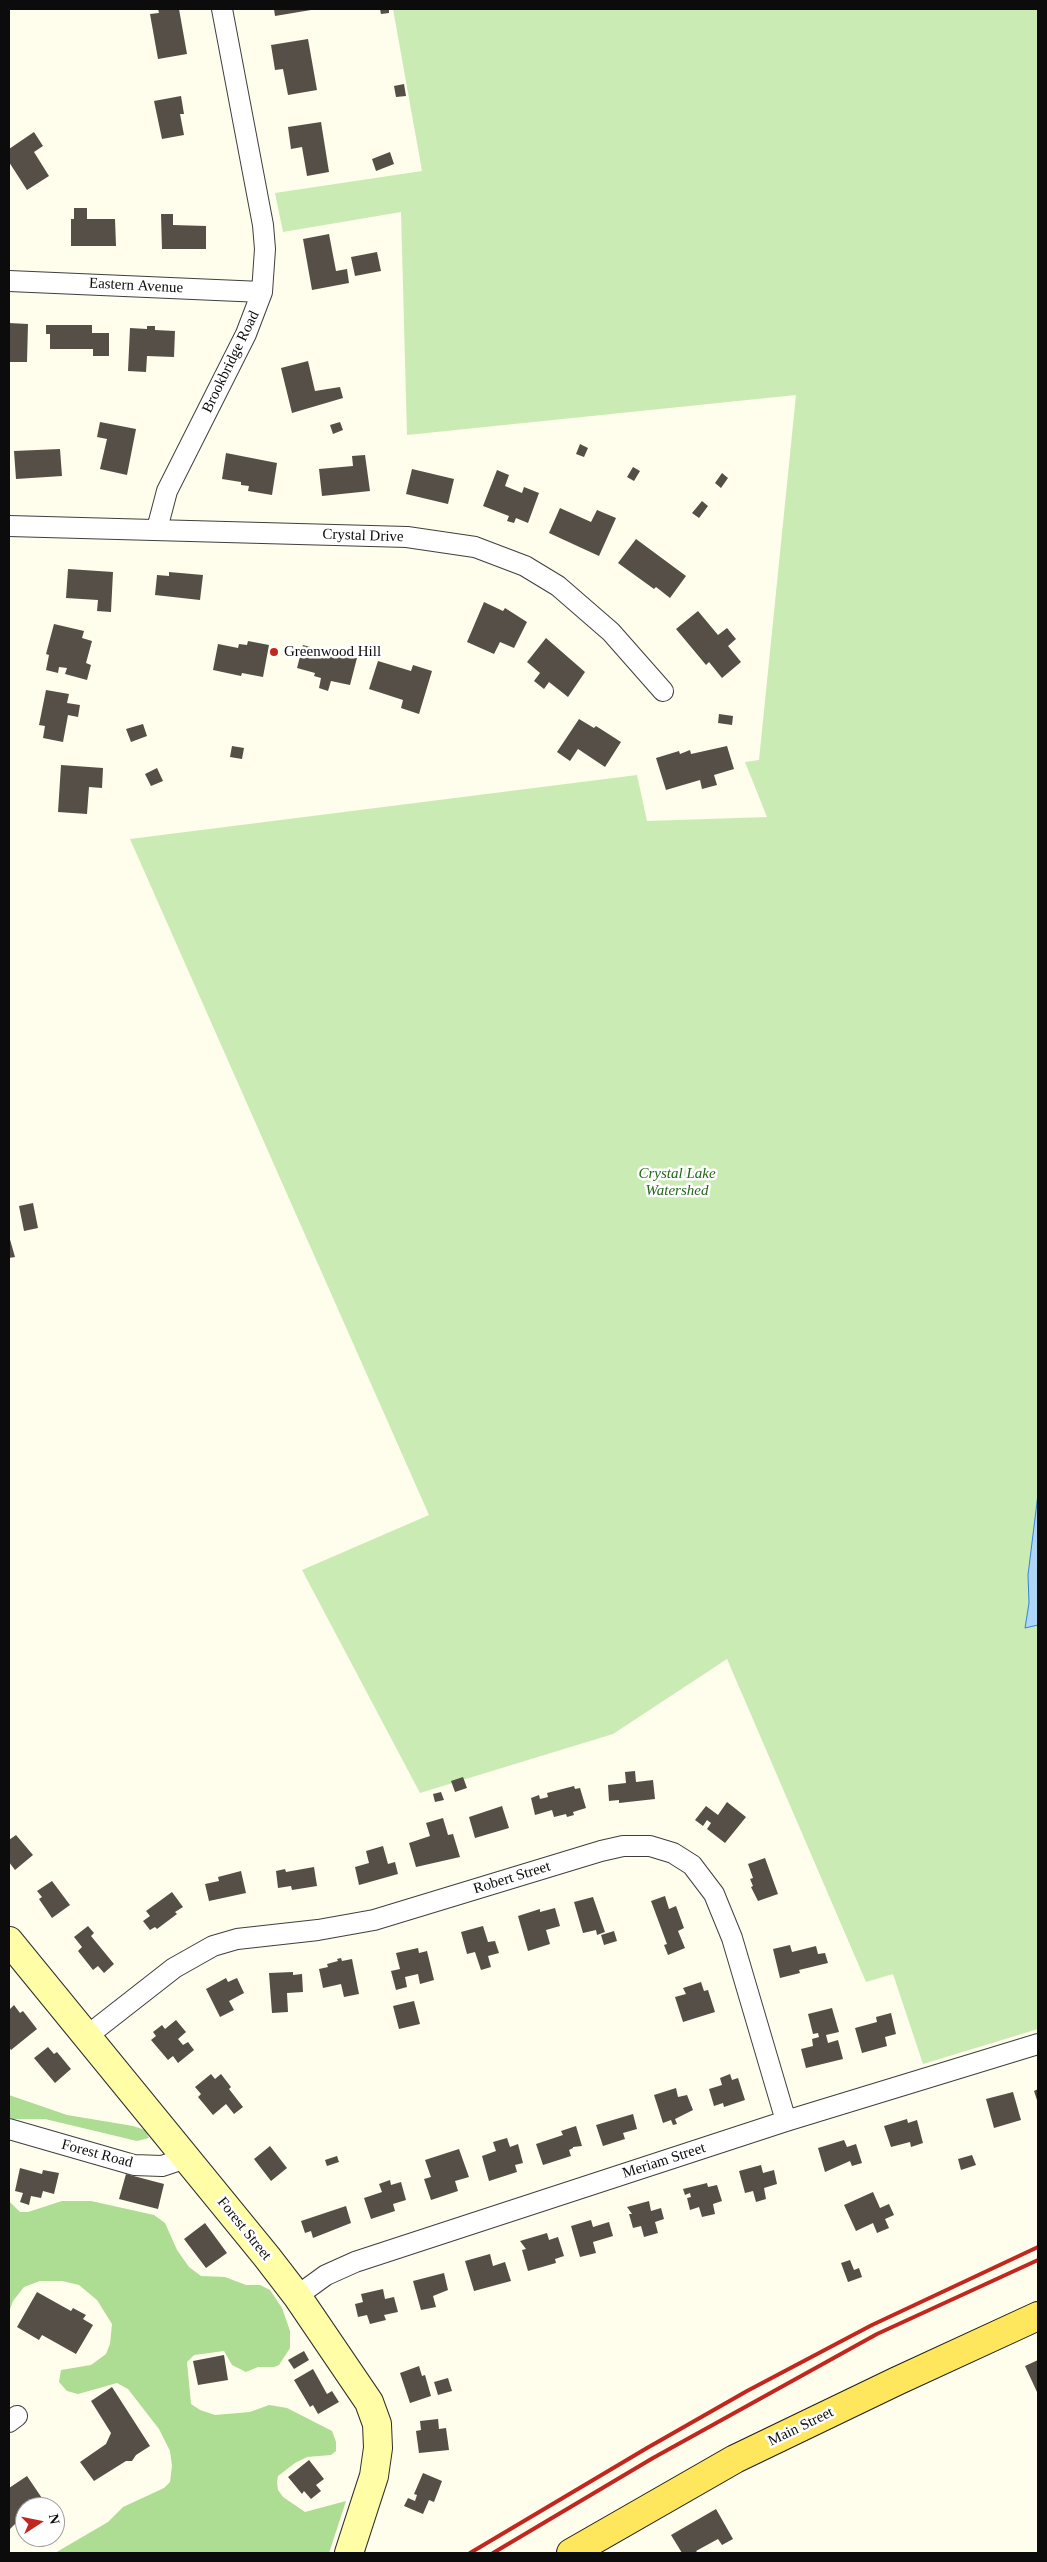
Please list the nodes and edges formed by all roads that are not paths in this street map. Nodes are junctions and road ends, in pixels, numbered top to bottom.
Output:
1 (222, 9) edge
2 (9, 280) edge
3 (262, 292) junction
4 (9, 526) edge
5 (157, 529) junction
6 (663, 691) dead end
7 (9, 1941) edge
8 (87, 2036) junction
9 (1038, 2044) edge
10 (786, 2121) junction
11 (9, 2130) edge
12 (186, 2158) junction
13 (297, 2296) junction
14 (1038, 2316) edge
15 (349, 2553) edge
16 (571, 2553) edge

1 - 3 street, Brookbridge Road
2 - 3 street, Eastern Avenue
3 - 5 street, Brookbridge Road
4 - 5 street, Crystal Drive
5 - 6 street, Crystal Drive
7 - 8 main road, Forest Street
8 - 10 street, Robert Street
8 - 12 main road, Forest Street
9 - 10 street, Meriam Street
10 - 13 street, Meriam Street
11 - 12 street, Forest Road
12 - 13 main road, Forest Street
13 - 15 main road, Forest Street
14 - 16 main road, Main Street

